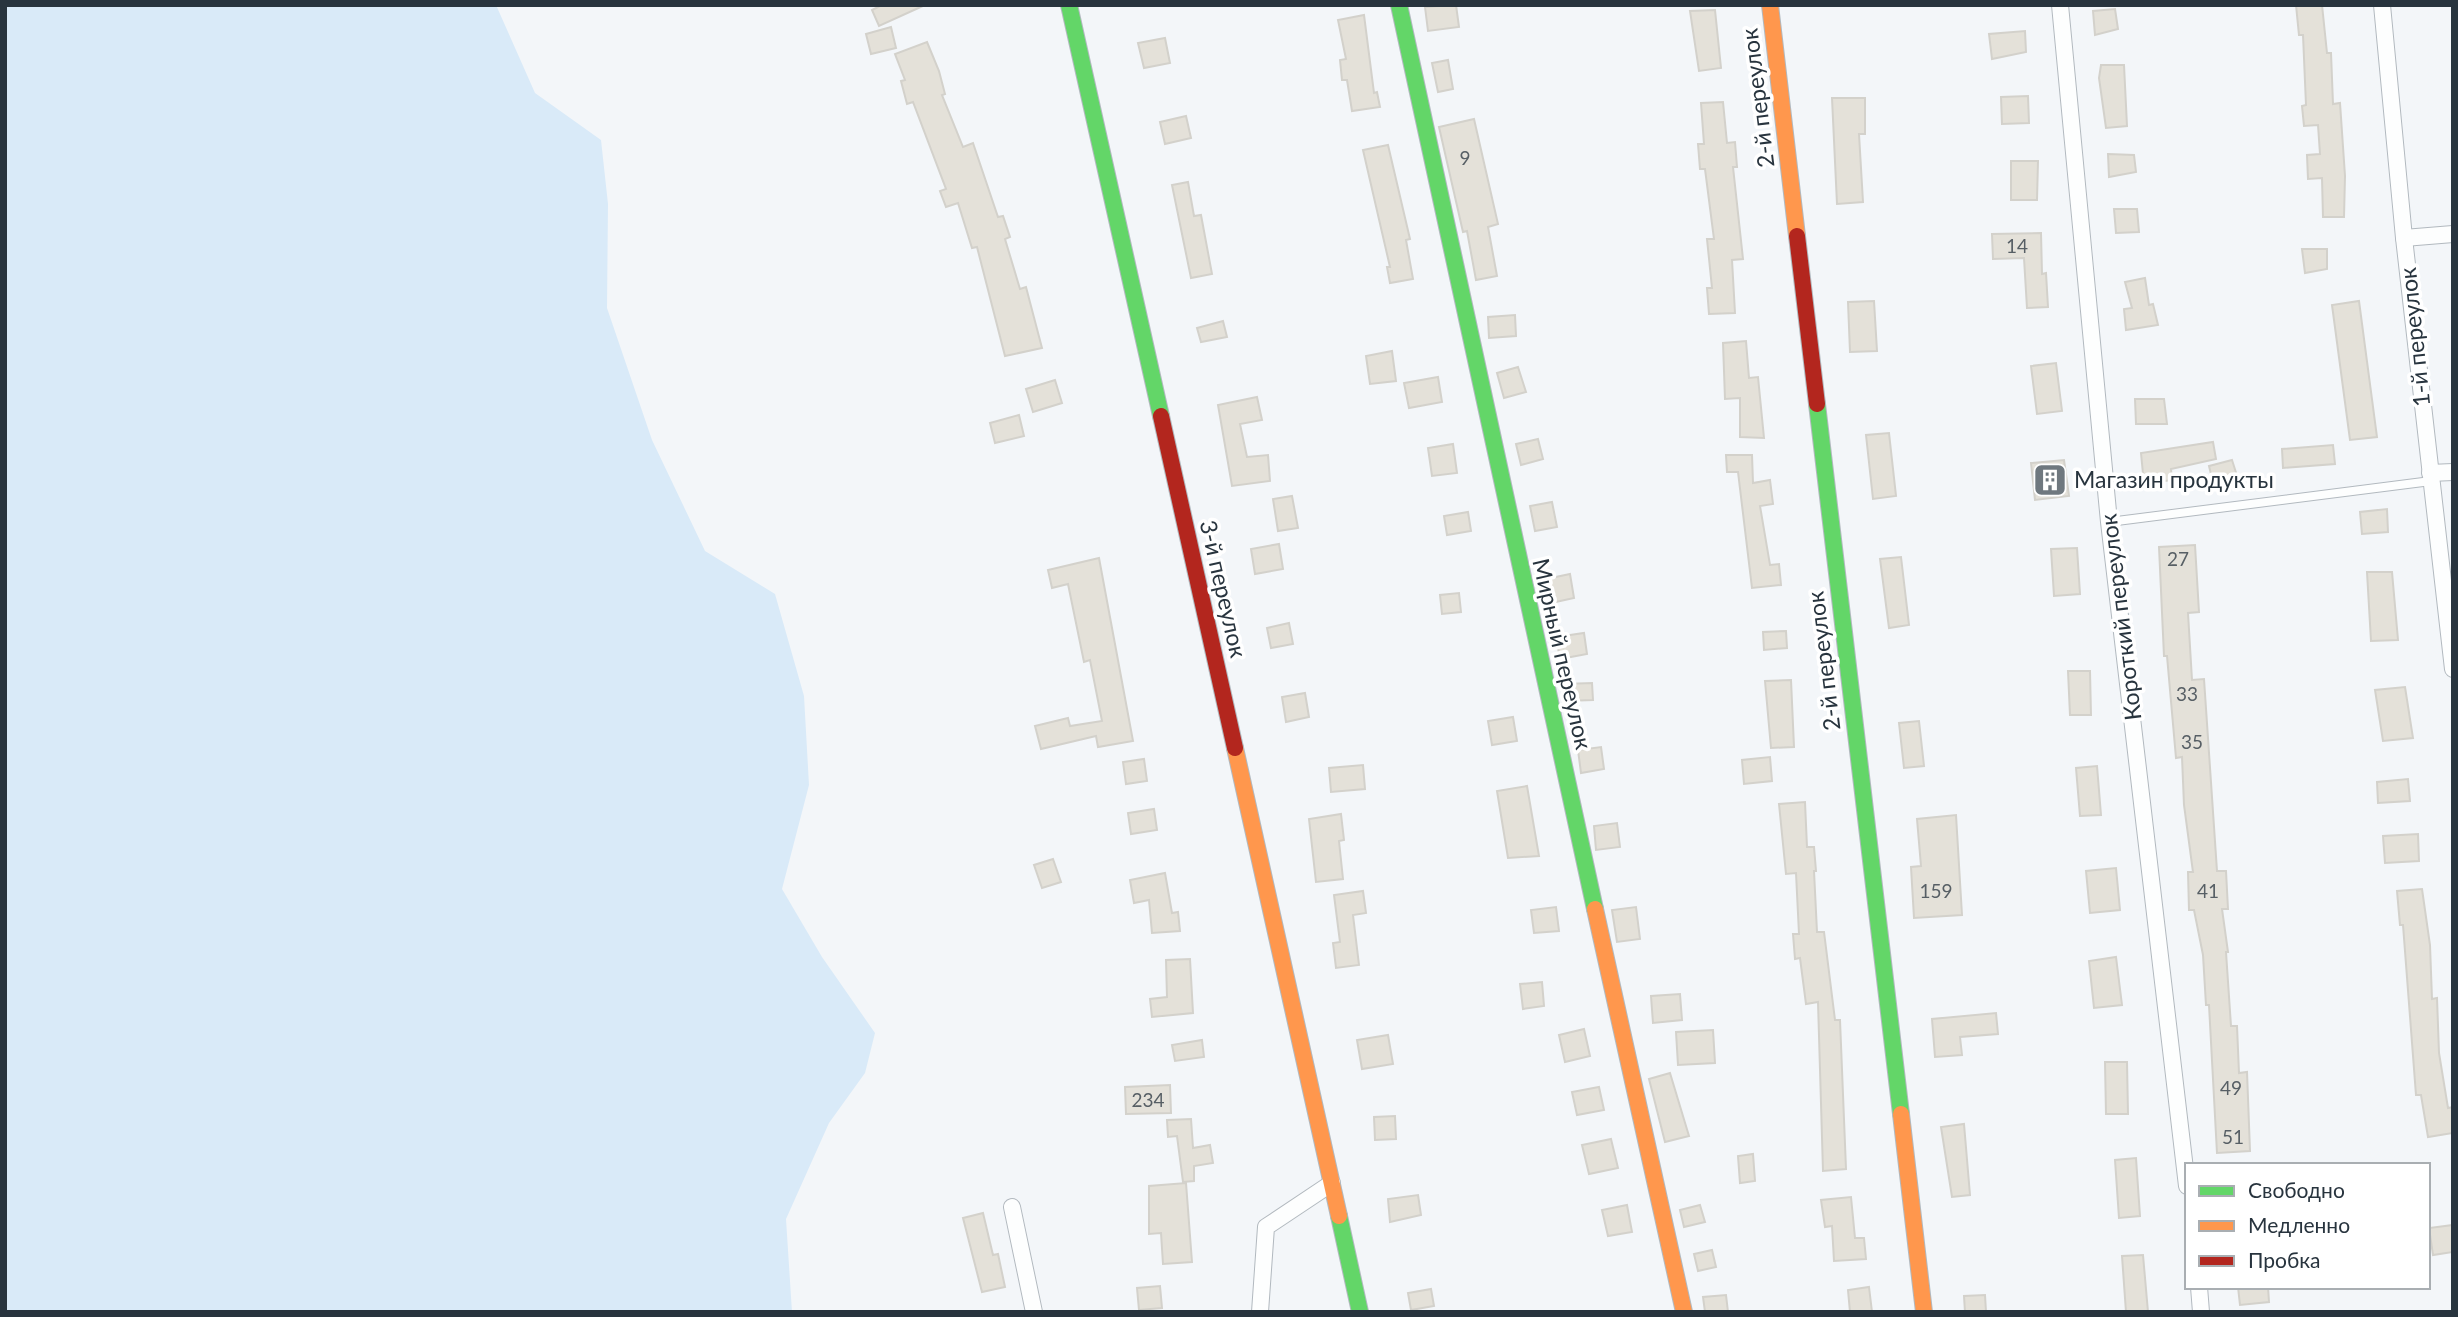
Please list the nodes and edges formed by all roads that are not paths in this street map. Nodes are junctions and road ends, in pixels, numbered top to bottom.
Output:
1 (1069, 5) edge
2 (1399, 5) edge
3 (1770, 5) edge
4 (2060, 5) edge
5 (2382, 5) edge
6 (2453, 234) edge
7 (2404, 238) junction
8 (2453, 472) edge
9 (2430, 477) junction
10 (2109, 522) junction
11 (2453, 669) edge
12 (2185, 1169) edge
13 (1332, 1184) junction
14 (1013, 1207) dead end
15 (2199, 1289) edge
16 (1034, 1312) edge
17 (1260, 1312) edge
18 (1360, 1312) edge
19 (1685, 1312) edge
20 (1924, 1312) edge
21 (2201, 1312) edge

1 - 13 street, 3-й переулок
2 - 19 street, Мирный переулок
3 - 20 street, 2-й переулок
4 - 10 street, Короткий переулок
5 - 7 street, 1-й переулок
6 - 7 street
7 - 9 street, 1-й переулок
8 - 9 street
9 - 10 lane
9 - 11 street, 1-й переулок
10 - 12 street, Короткий переулок
13 - 17 street
13 - 18 street, 3-й переулок
14 - 16 street
15 - 21 street

